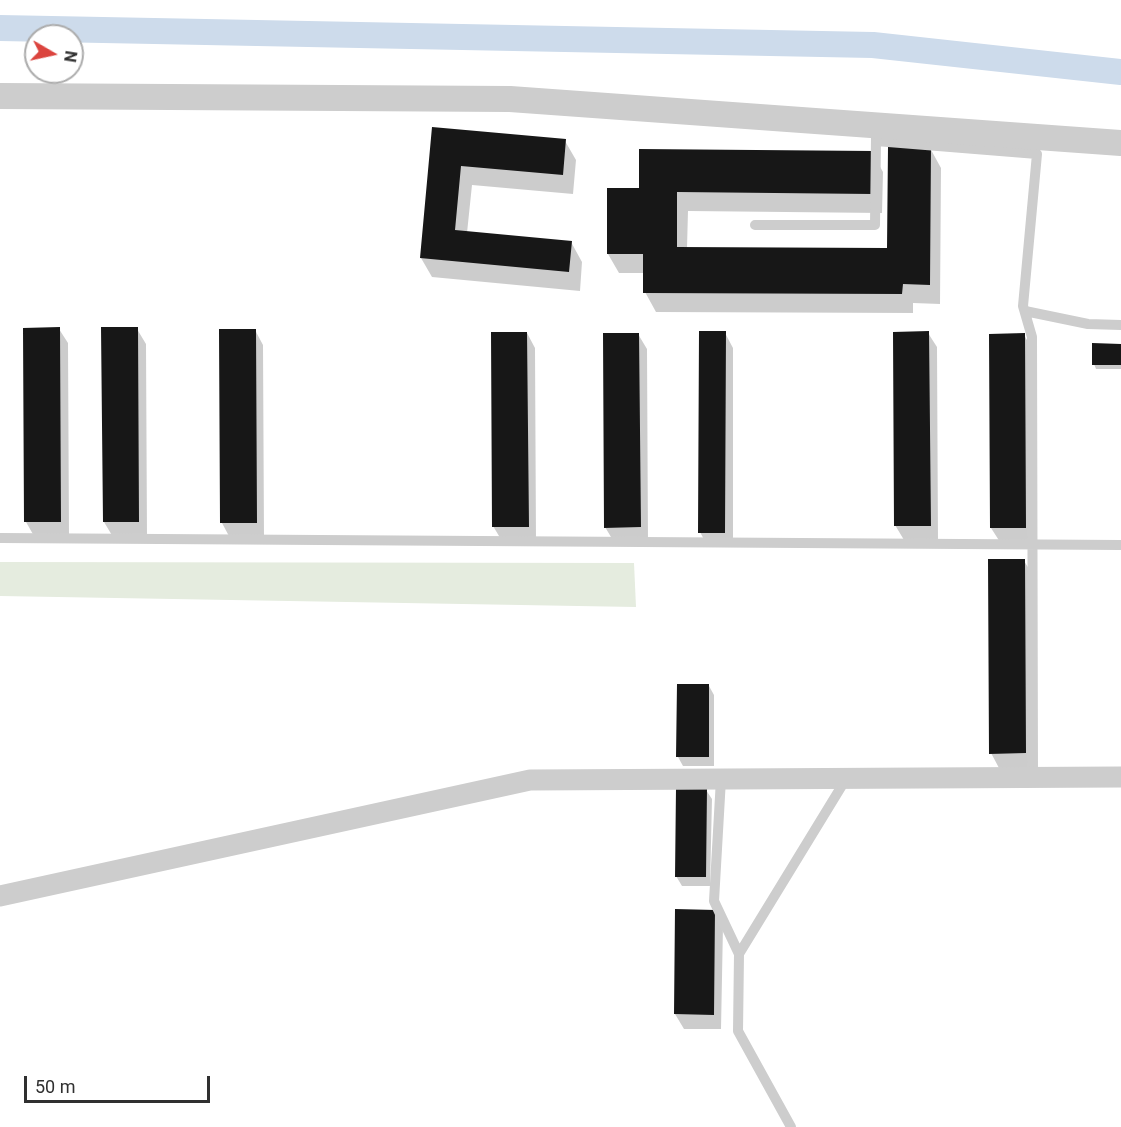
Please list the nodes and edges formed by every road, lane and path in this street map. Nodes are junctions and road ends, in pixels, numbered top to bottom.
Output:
1 (0, 96) edge
2 (876, 133) junction
3 (1121, 144) edge
4 (755, 225) dead end
5 (1025, 311) junction
6 (1121, 325) edge
7 (0, 538) edge
8 (1034, 544) junction
9 (1121, 545) edge
10 (1033, 777) junction
11 (1121, 777) edge
12 (721, 779) junction
13 (846, 779) junction
14 (0, 896) edge
15 (739, 954) junction
16 (791, 1127) edge

1 - 2 street
2 - 3 street
2 - 4 lane
2 - 5 lane
5 - 6 lane
5 - 8 lane
7 - 8 lane
8 - 9 lane
8 - 10 lane
10 - 11 street
10 - 13 street
12 - 13 street
12 - 14 street
12 - 15 lane
13 - 15 lane
15 - 16 lane

